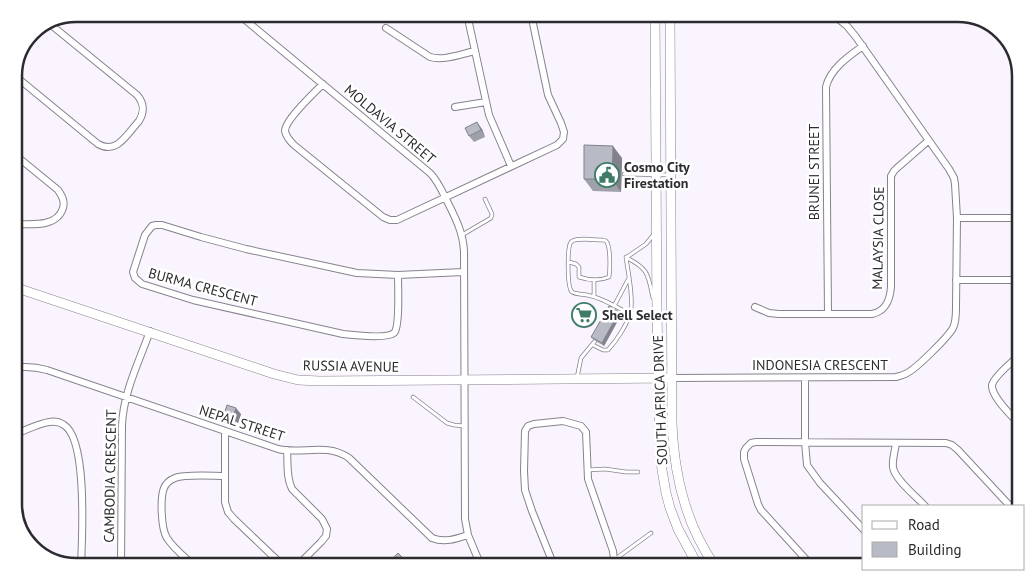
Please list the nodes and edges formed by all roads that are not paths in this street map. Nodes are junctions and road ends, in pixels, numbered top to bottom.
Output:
1 (248, 22) edge
2 (469, 22) edge
3 (533, 22) edge
4 (655, 22) edge
5 (670, 22) edge
6 (841, 22) edge
7 (54, 28) edge
8 (386, 28) dead end
9 (863, 46) junction
10 (475, 51) junction
11 (23, 81) edge
12 (323, 84) junction
13 (486, 102) junction
14 (455, 107) dead end
15 (928, 141) junction
16 (23, 161) edge
17 (512, 166) junction
18 (624, 174) dead end
19 (656, 174) junction
20 (670, 175) junction
21 (445, 198) junction
22 (485, 199) dead end
23 (957, 218) junction
24 (1012, 218) edge
25 (23, 224) edge
26 (656, 231) junction
27 (462, 235) junction
28 (626, 257) junction
29 (569, 262) junction
30 (463, 272) junction
31 (398, 275) junction
32 (629, 278) junction
33 (594, 280) junction
34 (956, 280) junction
35 (1012, 280) edge
36 (23, 289) edge
37 (594, 296) junction
38 (614, 305) junction
39 (755, 307) dead end
40 (612, 310) edge
41 (657, 312) junction
42 (828, 313) junction
43 (630, 314) junction
44 (150, 331) junction
45 (595, 341) edge
46 (593, 345) junction
47 (1012, 362) edge
48 (23, 366) edge
49 (577, 378) junction
50 (658, 378) junction
51 (672, 378) junction
52 (805, 378) junction
53 (464, 380) junction
54 (126, 397) junction
55 (413, 397) dead end
56 (1012, 416) edge
57 (465, 426) junction
58 (23, 431) edge
59 (226, 431) junction
60 (804, 442) junction
61 (896, 443) junction
62 (287, 450) junction
63 (586, 470) junction
64 (638, 472) dead end
65 (225, 476) junction
66 (924, 505) edge
67 (1009, 505) edge
68 (862, 528) edge
69 (651, 533) dead end
70 (468, 535) junction
71 (81, 558) edge
72 (122, 558) edge
73 (185, 558) edge
74 (275, 558) edge
75 (306, 558) edge
76 (478, 558) edge
77 (551, 558) edge
78 (612, 558) edge
79 (618, 558) edge
80 (694, 558) edge
81 (710, 558) edge
82 (805, 558) edge

1 - 12 street, MOLDAVIA STREET
2 - 10 street
3 - 17 street
4 - 19 street, SOUTH AFRICA DRIVE
5 - 20 street, SOUTH AFRICA DRIVE
6 - 9 street, INDONESIA CRESCENT
7 - 11 street
8 - 10 street
9 - 15 street, INDONESIA CRESCENT
9 - 42 street, BRUNEI STREET
10 - 13 street
12 - 21 street, MOLDAVIA STREET
12 - 21 street
13 - 14 street
13 - 17 street
15 - 23 street, INDONESIA CRESCENT
15 - 42 street, MALAYSIA CLOSE
16 - 25 street
17 - 21 street
18 - 19 lane
19 - 20 lane
19 - 26 street, SOUTH AFRICA DRIVE
20 - 51 street, SOUTH AFRICA DRIVE
21 - 27 street, MOLDAVIA STREET
22 - 27 lane
23 - 24 street
23 - 34 street, INDONESIA CRESCENT
26 - 28 lane
26 - 41 street, SOUTH AFRICA DRIVE
27 - 30 street, MOLDAVIA STREET
28 - 32 lane
28 - 41 lane
29 - 33 lane
29 - 33 lane
29 - 37 lane
30 - 31 street, BURMA CRESCENT
30 - 53 street, MOLDAVIA STREET
31 - 31 street, BURMA CRESCENT
32 - 38 lane
32 - 43 lane
33 - 37 lane
34 - 35 street
34 - 52 street, INDONESIA CRESCENT
36 - 44 street, RUSSIA AVENUE
37 - 38 lane
38 - 40 lane
38 - 43 lane
39 - 42 street, MALAYSIA CLOSE
41 - 50 street, SOUTH AFRICA DRIVE
43 - 46 lane
44 - 53 street, RUSSIA AVENUE
44 - 54 street, CAMBODIA CRESCENT
45 - 46 lane
46 - 49 lane
47 - 56 street
48 - 54 street, NEPAL STREET
49 - 50 street, RUSSIA AVENUE
49 - 53 street, RUSSIA AVENUE
50 - 51 street, RUSSIA AVENUE
50 - 80 street, SOUTH AFRICA DRIVE
51 - 52 street, INDONESIA CRESCENT
51 - 81 street, SOUTH AFRICA DRIVE
52 - 60 street
53 - 57 street
54 - 59 street, NEPAL STREET
54 - 72 street, CAMBODIA CRESCENT
55 - 57 lane
57 - 70 street
58 - 71 street
59 - 62 street, NEPAL STREET
59 - 65 street
60 - 61 street
60 - 68 street
60 - 82 street
61 - 66 street
61 - 67 street
62 - 70 street, NEPAL STREET
62 - 75 street
63 - 64 lane
63 - 77 street
63 - 78 street
65 - 73 street
65 - 74 street
69 - 79 lane
70 - 76 street

